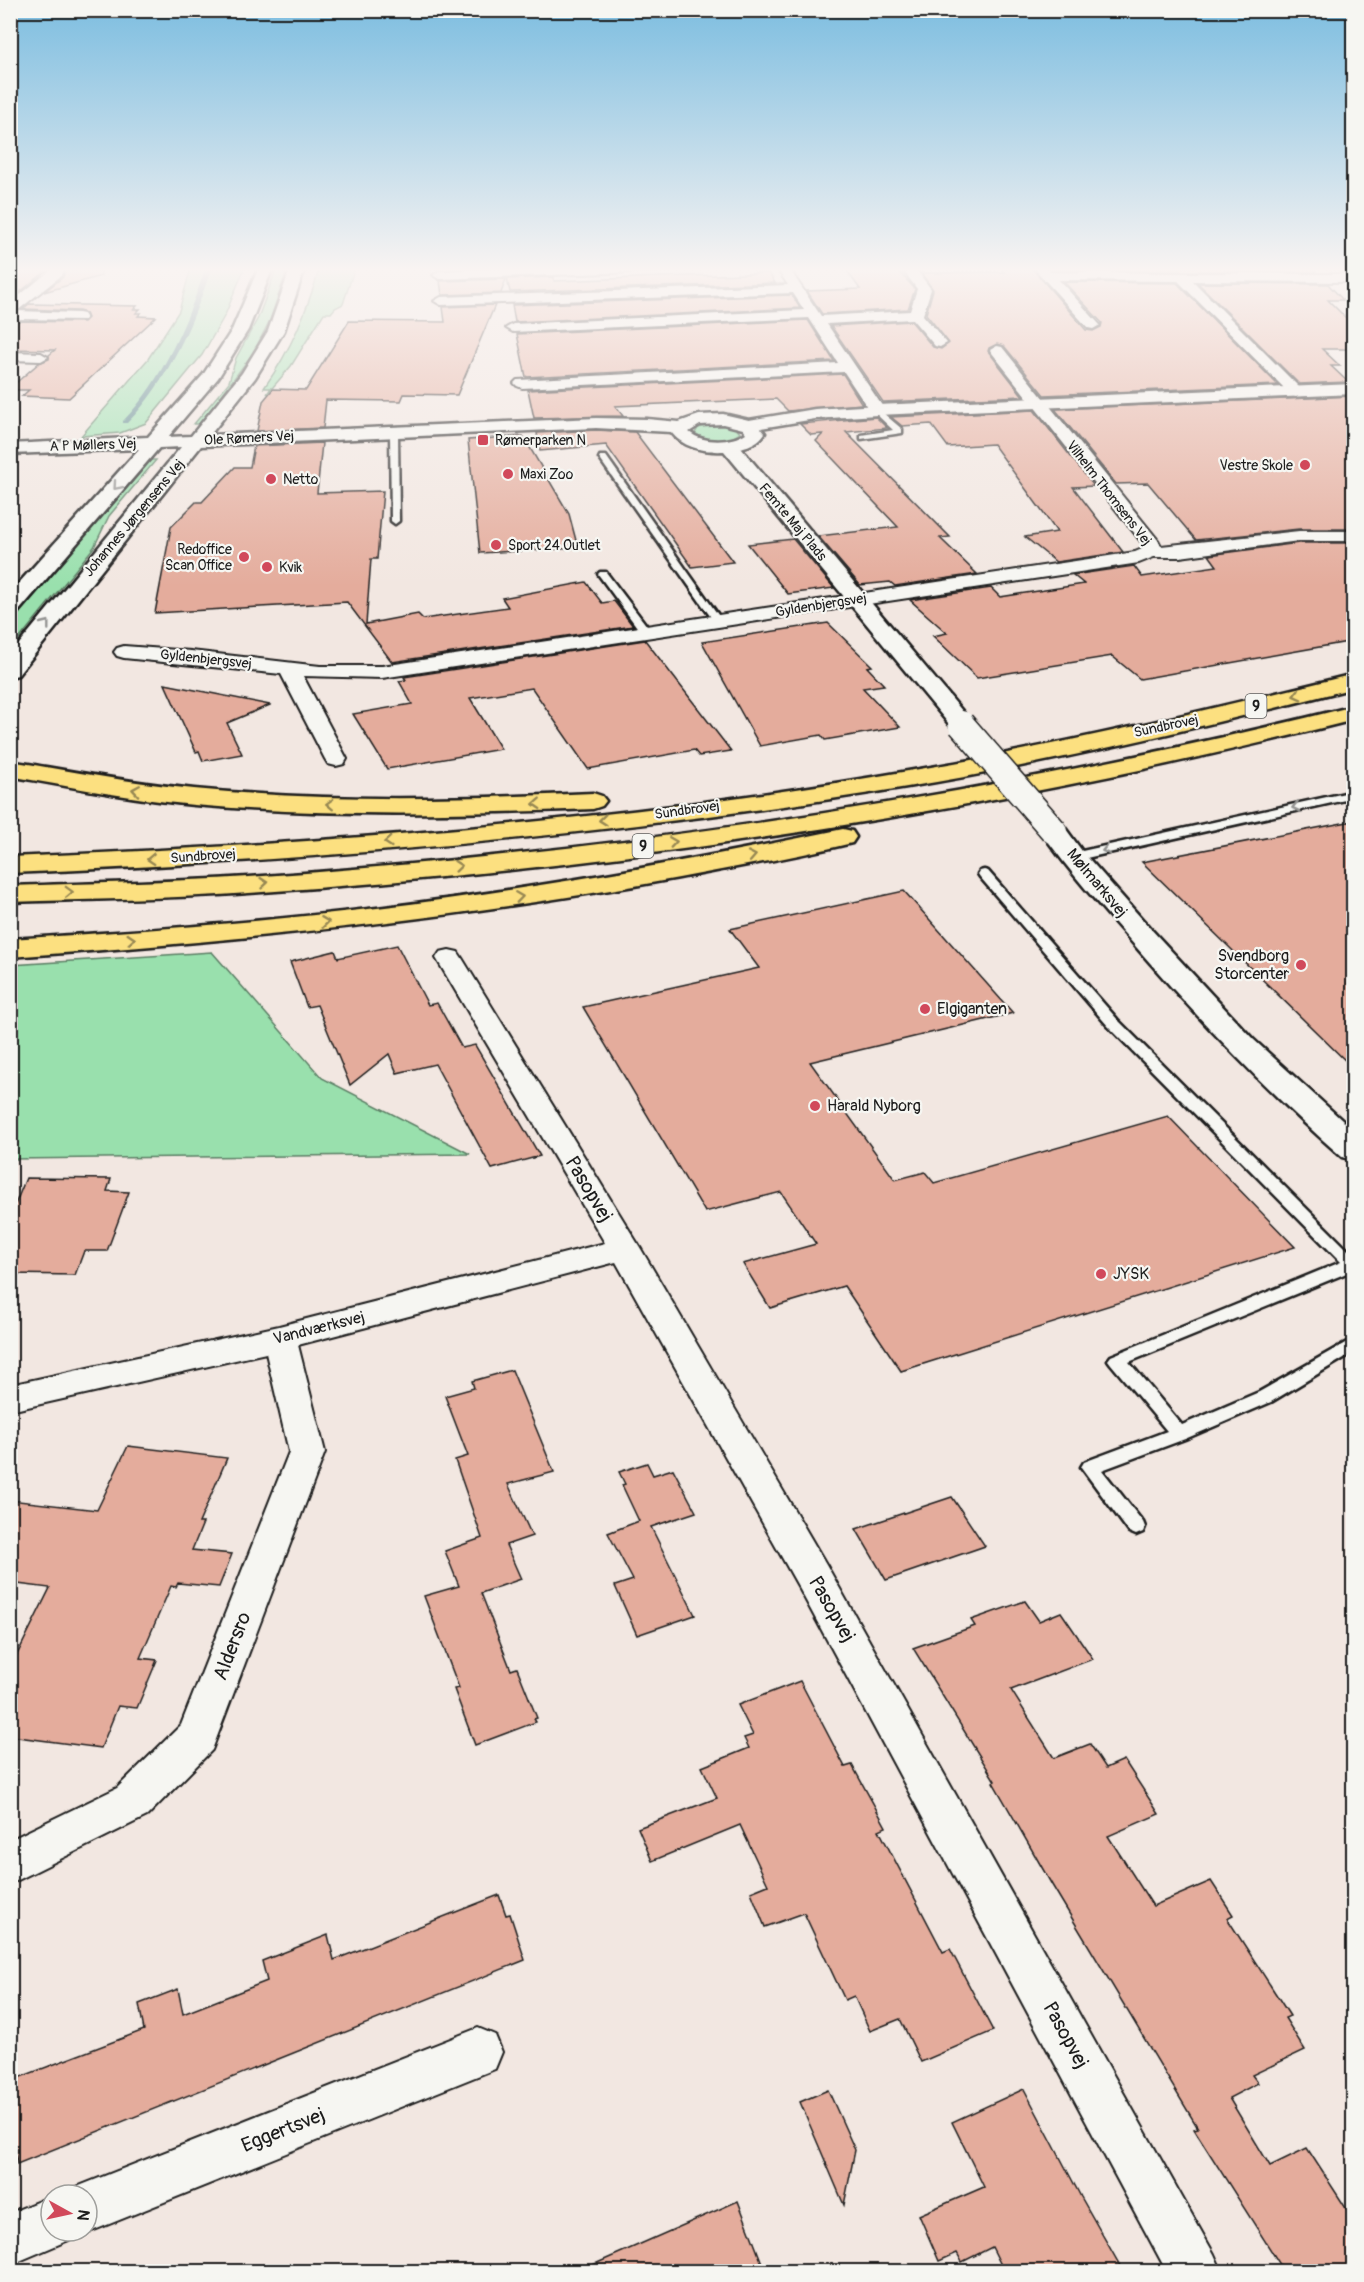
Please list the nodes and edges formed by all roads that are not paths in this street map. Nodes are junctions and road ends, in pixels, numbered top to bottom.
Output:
1 (220, 373) edge
2 (249, 373) edge
3 (716, 373) edge
4 (852, 373) edge
5 (1016, 373) edge
6 (1278, 373) edge
7 (522, 383) dead end
8 (1353, 389) edge
9 (1296, 392) junction
10 (1039, 403) junction
11 (877, 411) junction
12 (749, 425) junction
13 (682, 428) junction
14 (394, 432) junction
15 (864, 437) dead end
16 (199, 441) junction
17 (165, 442) junction
18 (728, 444) junction
19 (10, 449) edge
20 (603, 458) dead end
21 (395, 521) dead end
22 (1353, 536) edge
23 (1151, 552) junction
24 (603, 574) dead end
25 (858, 600) junction
26 (10, 607) edge
27 (718, 621) junction
28 (646, 632) junction
29 (124, 652) dead end
30 (288, 668) junction
31 (10, 670) edge
32 (1353, 681) edge
33 (1353, 713) edge
34 (1157, 728) junction
35 (1267, 735) junction
36 (336, 759) dead end
37 (10, 768) edge
38 (1353, 794) edge
39 (1073, 857) junction
40 (10, 865) edge
41 (984, 873) dead end
42 (10, 894) edge
43 (10, 948) edge
44 (448, 958) dead end
45 (1353, 1149) edge
46 (626, 1249) junction
47 (279, 1338) junction
48 (1353, 1344) edge
49 (10, 1398) edge
50 (1179, 1434) junction
51 (1136, 1527) dead end
52 (10, 1863) edge
53 (478, 2052) dead end
54 (99, 2203) edge
55 (39, 2227) edge
56 (10, 2239) edge
57 (1196, 2271) edge

1 - 17 street, Johannes Jørgensens Vej
2 - 16 street, Johannes Jørgensens Vej
3 - 7 street
4 - 11 street
5 - 10 street, Vilhelm Thomsens Vej
6 - 9 street
8 - 9 street
9 - 10 street
10 - 11 street
10 - 23 street, Vilhelm Thomsens Vej
11 - 12 street
11 - 15 lane
12 - 13 street
12 - 18 street
13 - 14 street, Ole Rømers Vej
13 - 18 street
14 - 16 street, Ole Rømers Vej
14 - 21 lane
16 - 17 street, Ole Rømers Vej
31 -> 16 street, Johannes Jørgensens Vej
17 - 19 street, A P Møllers Vej
17 -> 26 street, Johannes Jørgensens Vej
18 - 25 street, Femte Maj Plads
20 - 27 lane
22 - 23 street, Gyldenbjergsvej
23 - 25 street, Gyldenbjergsvej
24 - 28 lane
25 - 27 street, Gyldenbjergsvej
25 - 39 street, Mølmarksvej, bridge
27 - 28 street, Gyldenbjergsvej
28 - 30 street, Gyldenbjergsvej
29 - 30 street, Gyldenbjergsvej
30 - 36 street
32 -> 34 main road, Sundbrovej / 9
33 - 35 main road, Sundbrovej / 9
34 -> 37 main road
34 -> 40 main road, Sundbrovej / 9
42 -> 35 main road, Sundbrovej / 9
43 -> 35 main road
38 -> 39 lane
39 - 45 street, Mølmarksvej
41 - 50 lane
44 - 46 street, Pasopvej
46 - 47 street, Vandværksvej
46 - 57 street, Pasopvej
47 - 49 street, Vandværksvej
47 - 52 street, Aldersro
48 - 50 lane
50 - 51 lane
53 - 54 street, Eggertsvej
55 - 56 street

